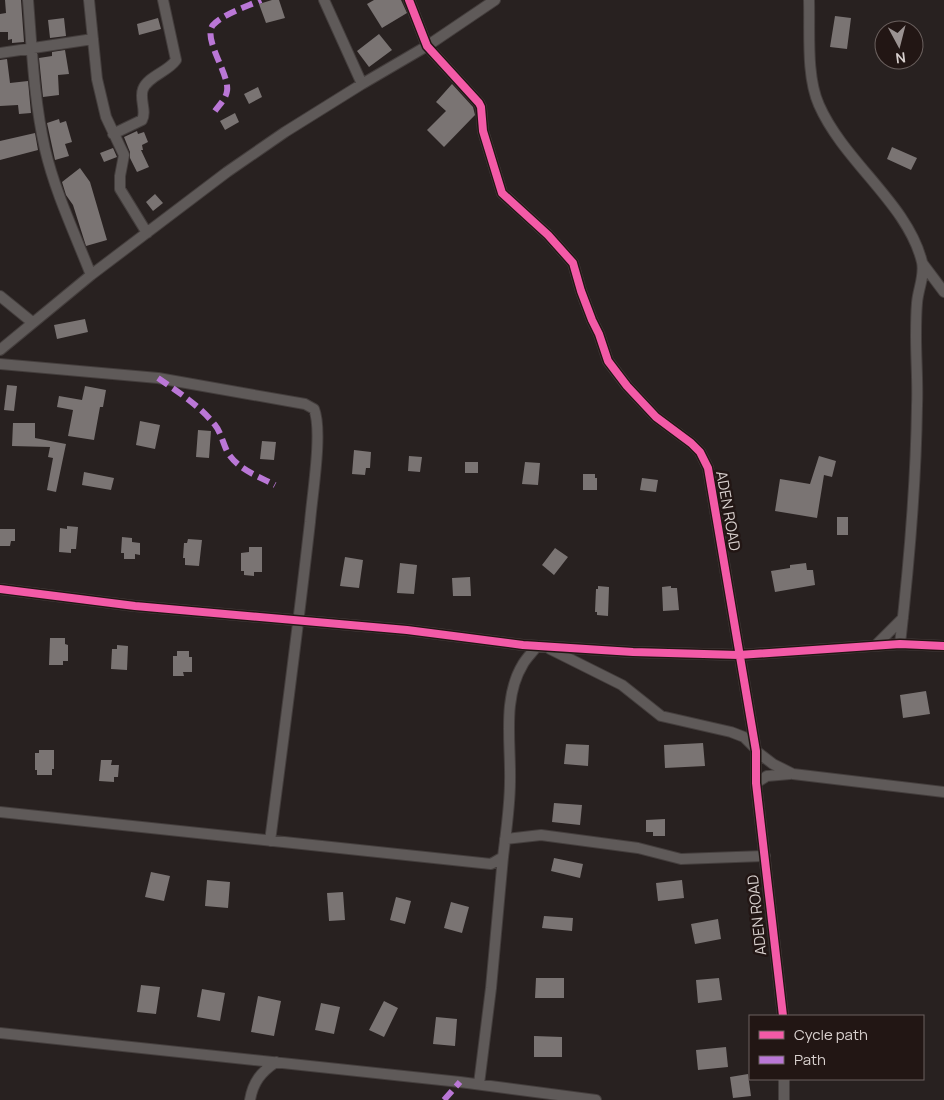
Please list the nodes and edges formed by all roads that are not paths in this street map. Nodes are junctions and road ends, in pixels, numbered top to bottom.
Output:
1 (28, 0) edge
2 (89, 0) edge
3 (163, 0) edge
4 (324, 0) edge
5 (410, 0) edge
6 (495, 0) edge
7 (809, 0) edge
8 (93, 39) junction
9 (427, 46) junction
10 (32, 48) junction
11 (0, 53) edge
12 (362, 84) junction
13 (113, 134) junction
14 (147, 234) junction
15 (922, 263) junction
16 (91, 275) junction
17 (944, 292) edge
18 (0, 296) edge
19 (32, 322) junction
20 (0, 350) edge
21 (0, 364) edge
22 (0, 589) edge
23 (903, 618) junction
24 (299, 620) junction
25 (900, 644) junction
26 (876, 645) junction
27 (542, 646) junction
28 (944, 646) edge
29 (739, 655) junction
30 (755, 750) junction
31 (793, 774) junction
32 (756, 782) junction
33 (944, 792) edge
34 (0, 812) edge
35 (505, 839) junction
36 (270, 841) junction
37 (766, 856) junction
38 (503, 857) junction
39 (782, 1015) edge
40 (0, 1033) edge
41 (276, 1062) junction
42 (784, 1080) edge
43 (479, 1084) junction
44 (250, 1100) edge
45 (596, 1100) edge
46 (784, 1100) edge

1 - 10 street
2 - 8 street
3 - 13 street
4 - 12 street
5 - 9 street
6 - 9 street
7 - 15 street
8 - 10 street
8 - 13 street
9 - 12 street
9 - 29 street, ADEN ROAD
10 - 11 street
10 - 16 street
12 - 14 street
13 - 14 street
14 - 16 street
15 - 17 street
15 - 23 street
16 - 19 street
18 - 19 street
19 - 20 street
21 - 24 street
22 - 24 street
23 - 25 street
23 - 26 street
24 - 27 street
24 - 36 street
25 - 26 street
25 - 28 street
26 - 29 street
27 - 29 street
27 - 30 street
27 - 35 street
29 - 30 street, ADEN ROAD
30 - 31 street
30 - 32 street, ADEN ROAD
31 - 32 street
31 - 33 street
32 - 37 street, ADEN ROAD
34 - 36 street
35 - 37 street
35 - 38 street
36 - 38 street
37 - 39 street, ADEN ROAD
38 - 43 street
40 - 41 street
41 - 43 street
41 - 44 street
42 - 46 street
43 - 45 street

